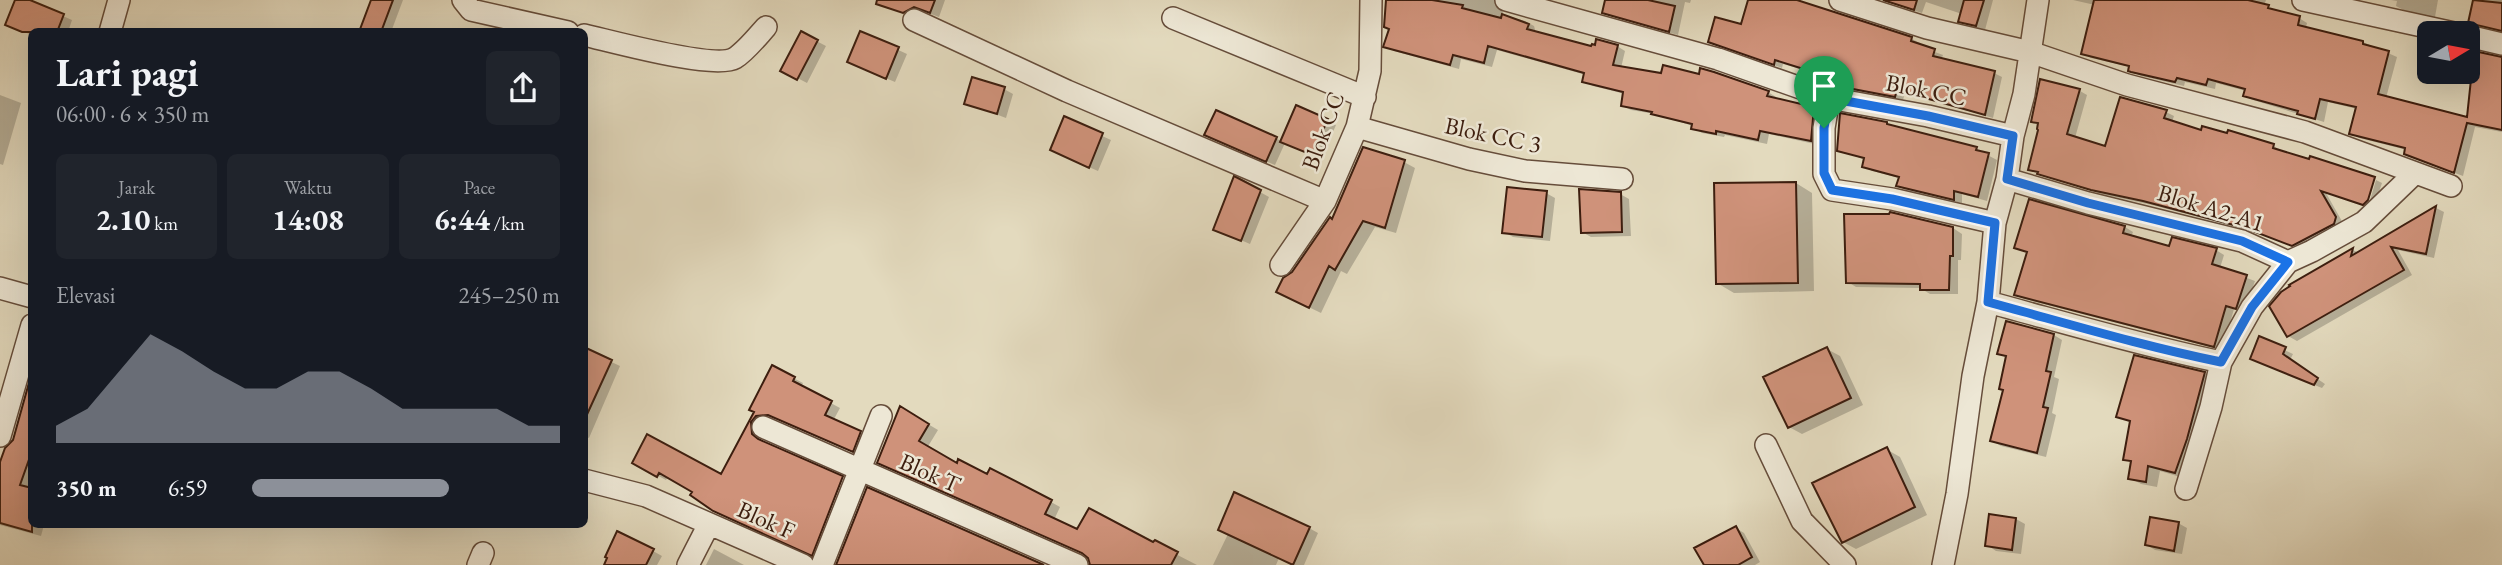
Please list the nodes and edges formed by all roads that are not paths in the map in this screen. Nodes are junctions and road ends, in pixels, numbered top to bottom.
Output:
1 (119, 0) edge
2 (463, 0) edge
3 (1371, 0) edge
4 (1506, 0) edge
5 (1840, 0) edge
6 (2038, 0) edge
7 (2304, 0) edge
8 (1173, 18) dead end
9 (914, 20) dead end
10 (2417, 25) edge
11 (766, 27) dead end
12 (111, 28) edge
13 (550, 28) edge
14 (588, 36) edge
15 (2480, 39) edge
16 (2502, 44) edge
17 (2030, 52) junction
18 (1365, 97) junction
19 (1829, 98) junction
20 (1357, 127) junction
21 (2013, 136) junction
22 (2415, 173) junction
23 (1622, 179) dead end
24 (2007, 179) junction
25 (2451, 186) dead end
26 (1325, 201) junction
27 (1995, 223) junction
28 (2288, 262) junction
29 (1281, 265) dead end
30 (0, 288) edge
31 (28, 296) edge
32 (1988, 302) junction
33 (28, 339) edge
34 (2221, 362) junction
35 (881, 416) dead end
36 (763, 427) dead end
37 (0, 436) edge
38 (1766, 445) dead end
39 (861, 471) junction
40 (588, 481) edge
41 (2186, 489) dead end
42 (709, 524) junction
43 (688, 565) edge
44 (803, 565) edge
45 (822, 565) edge
46 (1077, 565) edge
47 (1844, 565) edge
48 (1942, 565) edge

1 - 12 street
2 - 13 street
3 - 18 street, Blok CC
4 - 19 street, Blok CC
5 - 17 street
6 - 17 street
7 - 10 street
8 - 18 street
9 - 26 street
11 - 14 street
15 - 16 street
17 - 21 street
17 - 22 street
18 - 20 street, Blok CC
19 - 21 street, Blok CC
19 - 27 street
20 - 23 street, Blok CC 3
20 - 26 street, Blok CC
21 - 24 street
22 - 25 street
22 - 28 street
24 - 27 street
24 - 28 street, Blok A2-A1
26 - 29 street, Blok CC
27 - 32 street
28 - 34 street
30 - 31 street
32 - 34 street
32 - 48 street
33 - 37 street
34 - 41 street
35 - 39 street
36 - 39 street, Blok T
38 - 47 street
39 - 45 street
39 - 46 street, Blok T
40 - 42 street, Blok F
42 - 43 street
42 - 44 street, Blok F

